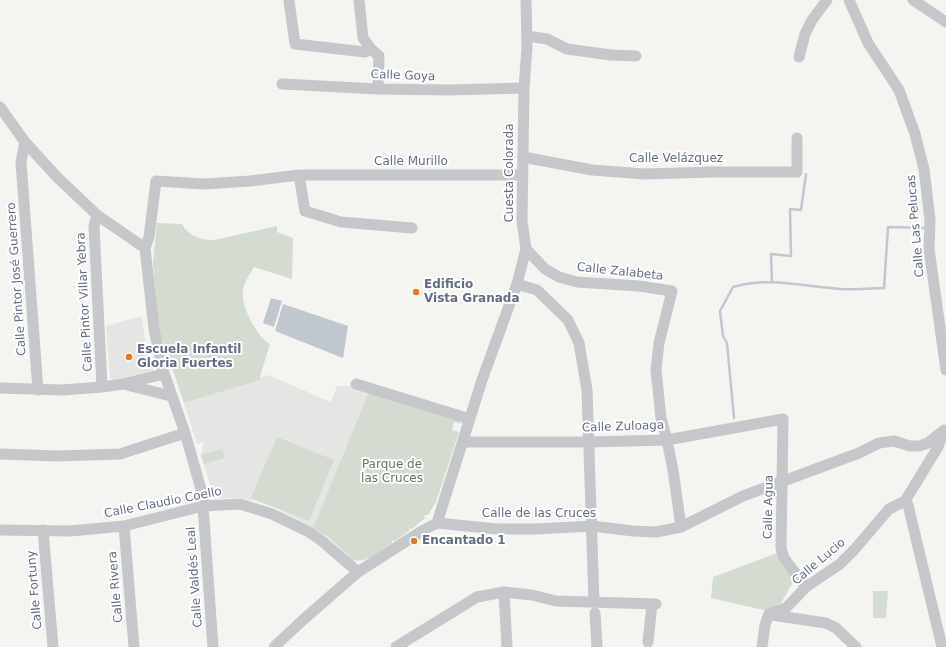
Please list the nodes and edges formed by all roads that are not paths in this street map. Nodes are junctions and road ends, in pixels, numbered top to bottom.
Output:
1 (359, 0) edge
2 (526, 0) edge
3 (827, 0) edge
4 (849, 0) edge
5 (913, 0) edge
6 (289, 1) edge
7 (945, 19) edge
8 (527, 36) junction
9 (371, 50) junction
10 (636, 56) dead end
11 (799, 57) dead end
12 (282, 84) dead end
13 (524, 88) junction
14 (378, 89) junction
15 (0, 107) edge
16 (797, 138) dead end
17 (25, 142) junction
18 (523, 157) junction
19 (299, 175) junction
20 (523, 175) junction
21 (97, 215) junction
22 (412, 228) dead end
23 (145, 248) junction
24 (526, 249) junction
25 (517, 284) junction
26 (946, 370) edge
27 (164, 374) junction
28 (143, 383) junction
29 (356, 384) dead end
30 (102, 387) junction
31 (0, 388) edge
32 (38, 390) junction
33 (171, 396) junction
34 (470, 419) junction
35 (783, 419) joint
36 (945, 430) edge
37 (185, 434) junction
38 (667, 440) junction
39 (462, 442) junction
40 (589, 442) junction
41 (0, 454) edge
42 (782, 482) junction
43 (905, 501) junction
44 (203, 506) junction
45 (437, 523) junction
46 (124, 526) junction
47 (592, 526) junction
48 (681, 527) junction
49 (0, 530) edge
50 (43, 530) junction
51 (358, 572) junction
52 (806, 587) junction
53 (504, 592) junction
54 (594, 602) junction
55 (595, 614) dead end
56 (769, 614) junction
57 (648, 642) dead end
58 (53, 647) edge
59 (134, 647) edge
60 (213, 647) edge
61 (274, 647) edge
62 (396, 647) edge
63 (507, 647) edge
64 (596, 647) edge
65 (762, 647) edge
66 (856, 647) edge
67 (942, 647) edge

1 - 9 street
2 - 8 street, Cuesta Colorada
3 - 11 street
4 - 26 street, Calle Las Pelucas
5 - 7 street
6 - 9 street
8 - 10 street
8 - 13 street, Cuesta Colorada
9 - 14 street
12 - 14 street, Calle Goya
13 - 14 street, Calle Goya
13 - 18 street, Cuesta Colorada
15 - 17 street
16 - 18 street, Calle Velázquez
17 - 21 street
17 - 32 street, Calle Pintor José Guerrero
18 - 20 street, Cuesta Colorada
19 - 20 street, Calle Murillo
19 - 22 street
19 - 23 street, Calle Murillo
20 - 24 street, Cuesta Colorada
21 - 23 street
21 - 30 street, Calle Pintor Villar Yebra
23 - 27 street, Calle Valdés Leal
24 - 25 street, Cuesta Colorada
24 - 38 street, Calle Zalabeta
25 - 34 street, Cuesta Colorada
25 - 40 street
27 - 28 street
27 - 33 street, Calle Valdés Leal
28 - 30 street
28 - 33 street
29 - 34 street
30 - 32 street
31 - 32 street
33 - 37 street, Calle Valdés Leal
34 - 39 street, Cuesta Colorada
35 - 38 street, Calle Zuloaga
35 - 42 street, Calle Agua
36 - 42 street, Calle de las Cruces
36 - 43 street
37 - 41 street
37 - 44 street, Calle Valdés Leal
38 - 40 street, Calle Zuloaga
38 - 48 street, Calle Zalabeta
39 - 40 street, Calle Zuloaga
39 - 45 street, Cuesta Colorada
40 - 47 street
42 - 48 street, Calle de las Cruces
42 - 52 street, Calle Agua
43 - 52 street, Calle Lucio
43 - 67 street
44 - 46 street, Calle Claudio Coello
44 - 51 street, Calle Claudio Coello
44 - 60 street, Calle Valdés Leal
45 - 47 street, Calle de las Cruces
45 - 51 street
46 - 50 street, Calle Claudio Coello
46 - 59 street, Calle Rivera
47 - 48 street, Calle de las Cruces
47 - 54 street
49 - 50 street, Calle Claudio Coello
50 - 58 street, Calle Fortuny
51 - 61 street
52 - 56 street, Calle Lucio
53 - 54 street
53 - 62 street
53 - 63 street
54 - 57 street
55 - 64 street
56 - 65 street
56 - 66 street

